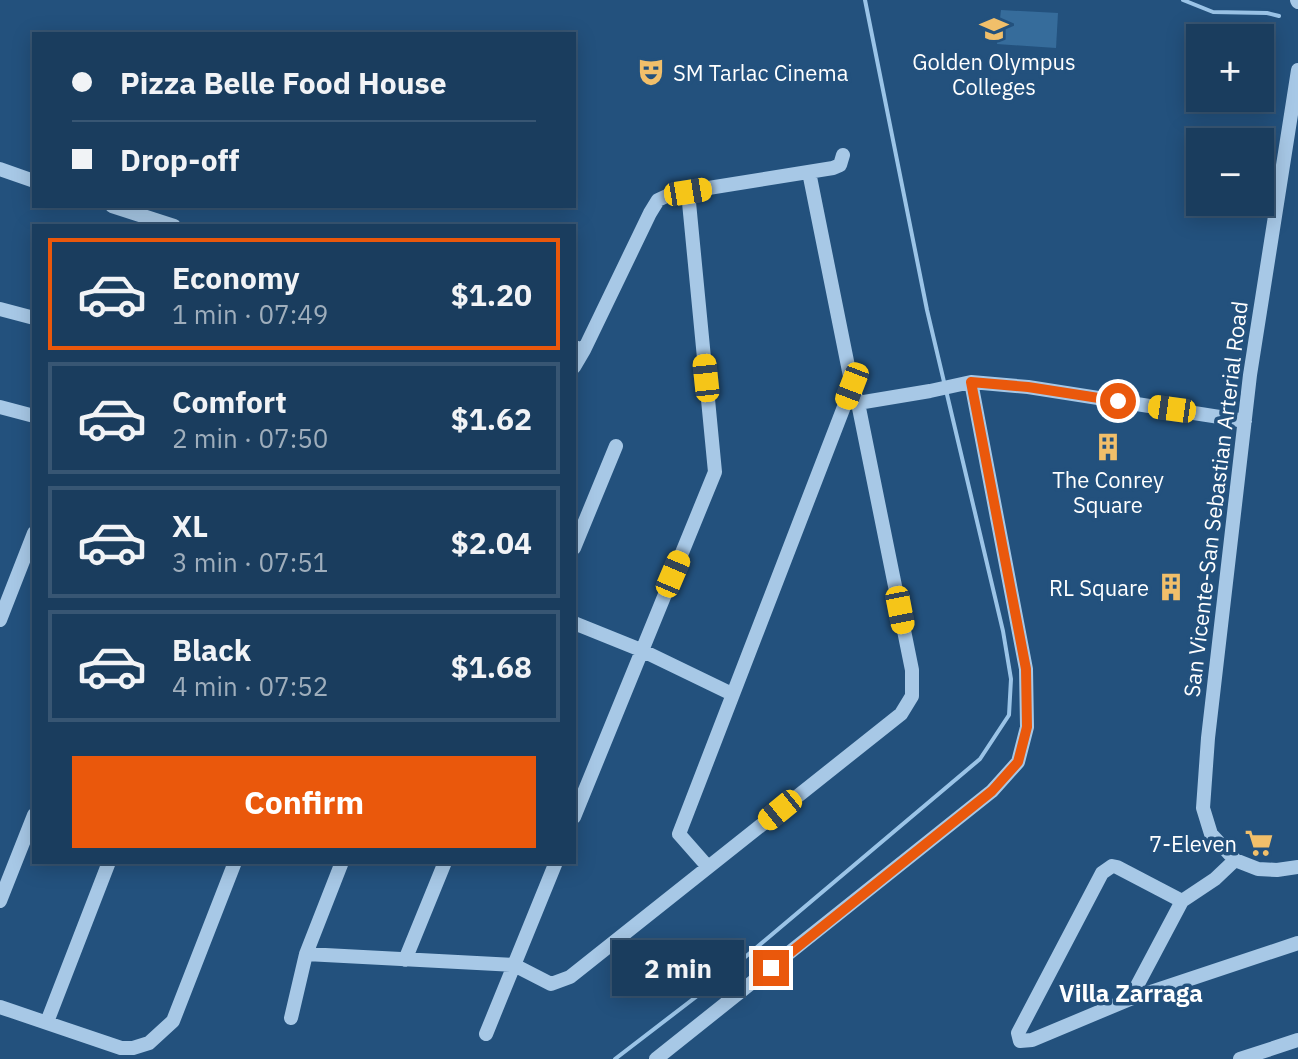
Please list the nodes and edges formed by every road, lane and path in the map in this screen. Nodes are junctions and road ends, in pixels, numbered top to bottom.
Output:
1 (1298, 70) edge
2 (843, 155) dead end
3 (0, 169) edge
4 (809, 172) junction
5 (32, 180) edge
6 (688, 192) junction
7 (118, 208) edge
8 (168, 224) edge
9 (0, 309) edge
10 (32, 317) edge
11 (579, 349) edge
12 (967, 383) junction
13 (852, 386) junction
14 (858, 403) junction
15 (0, 407) edge
16 (32, 415) edge
17 (1245, 421) junction
18 (616, 446) dead end
19 (32, 538) edge
20 (576, 543) edge
21 (0, 620) edge
22 (576, 624) edge
23 (641, 650) junction
24 (732, 694) junction
25 (576, 812) edge
26 (32, 820) edge
27 (1235, 860) junction
28 (108, 864) edge
29 (234, 864) edge
30 (341, 864) edge
31 (444, 864) edge
32 (555, 864) edge
33 (708, 867) junction
34 (1298, 867) edge
35 (0, 901) edge
36 (1182, 901) junction
37 (1298, 943) edge
38 (306, 954) junction
39 (405, 960) junction
40 (514, 965) junction
41 (1130, 999) junction
42 (0, 1007) edge
43 (291, 1018) dead end
44 (47, 1022) junction
45 (486, 1034) dead end
46 (1298, 1040) edge
47 (656, 1059) edge
48 (1240, 1059) edge

1 - 17 street, San Vicente-San Sebastian Arterial Road
2 - 4 street
3 - 5 street
4 - 6 street
4 - 13 street
6 - 11 street
6 - 23 street
7 - 8 street
9 - 10 street
12 - 14 street
12 - 17 street
12 - 47 street
13 - 14 street
13 - 24 street
14 - 33 street
15 - 16 street
17 - 27 street, San Vicente-San Sebastian Arterial Road
18 - 20 street
19 - 21 street
22 - 23 street
23 - 24 street
23 - 25 street
24 - 33 street
26 - 35 street
27 - 34 street
27 - 36 street
28 - 44 street
29 - 44 street
30 - 38 street
31 - 39 street
32 - 40 street
33 - 40 street
36 - 41 street
36 - 41 street
37 - 41 street
38 - 39 street
38 - 43 street
39 - 40 street
40 - 45 street
42 - 44 street
46 - 48 street

